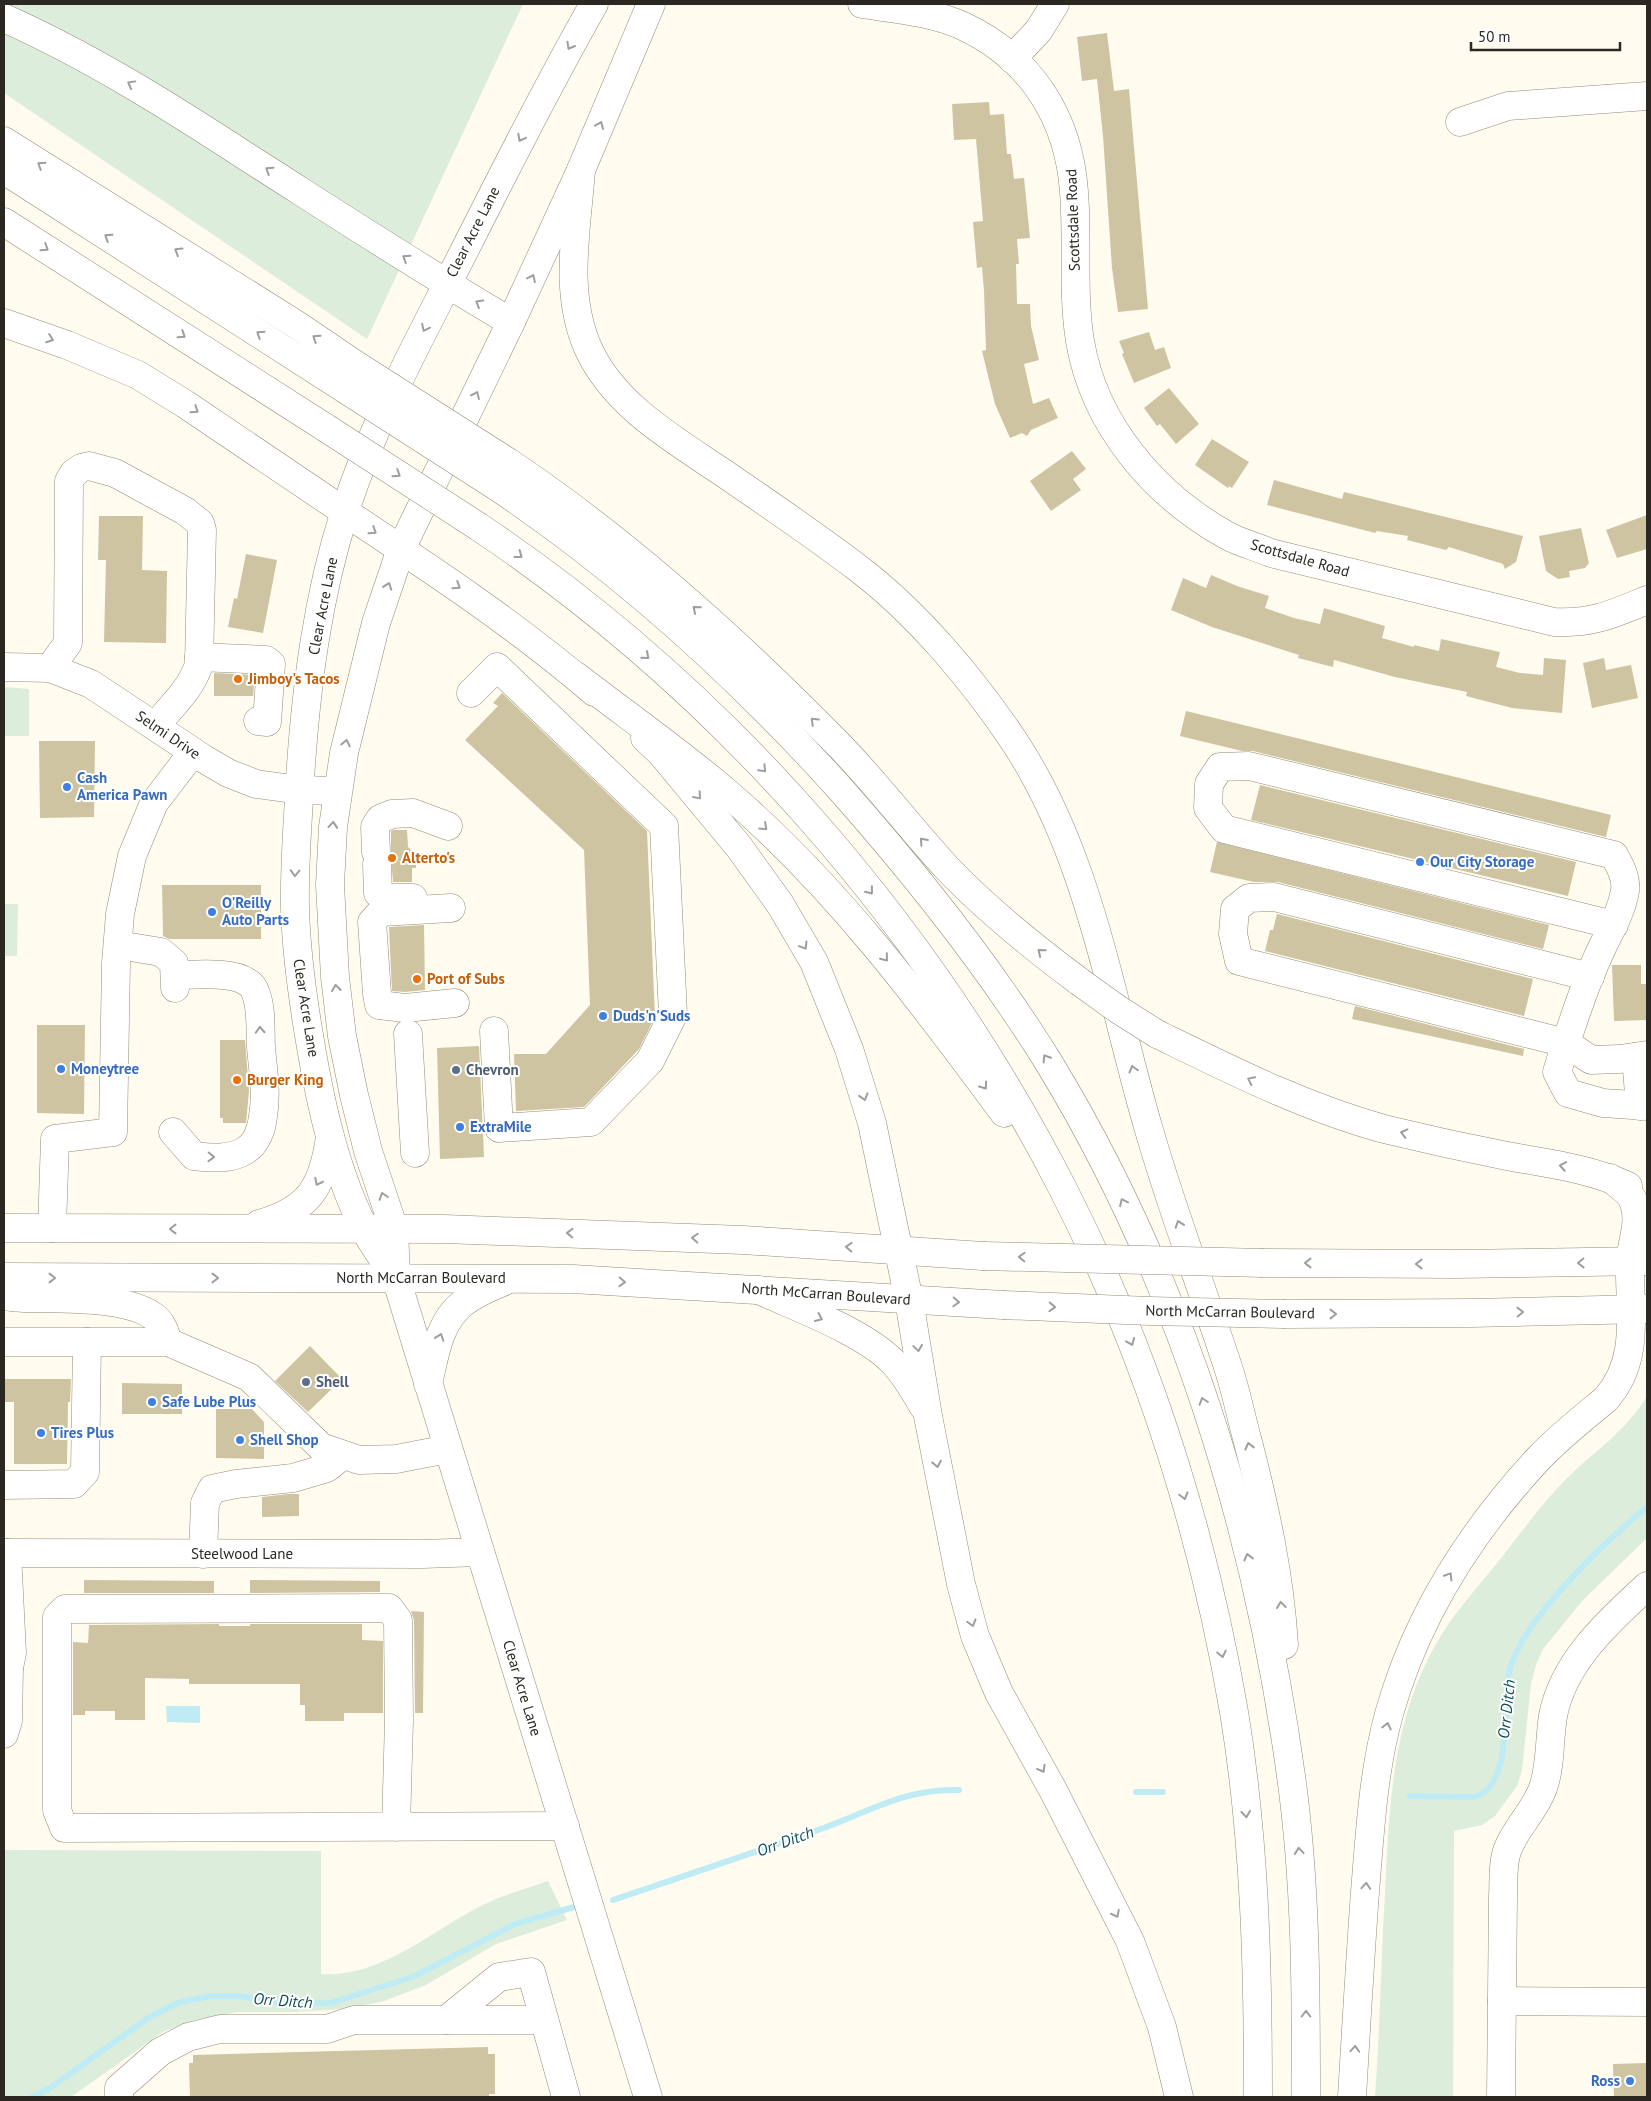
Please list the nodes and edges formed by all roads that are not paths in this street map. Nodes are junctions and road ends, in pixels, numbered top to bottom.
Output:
1 (594, 4) edge
2 (651, 4) edge
3 (862, 4) edge
4 (1055, 4) edge
5 (4, 18) edge
6 (1012, 59) junction
7 (1647, 96) edge
8 (1460, 122) dead end
9 (4, 141) edge
10 (4, 170) edge
11 (581, 170) junction
12 (4, 222) edge
13 (447, 284) junction
14 (511, 322) junction
15 (4, 323) edge
16 (350, 377) junction
17 (345, 512) junction
18 (401, 549) junction
19 (1647, 600) edge
20 (199, 657) junction
21 (4, 667) edge
22 (50, 668) junction
23 (576, 676) junction
24 (471, 693) dead end
25 (258, 721) dead end
26 (155, 726) junction
27 (194, 752) junction
28 (300, 790) junction
29 (337, 791) junction
30 (448, 826) dead end
31 (1614, 925) junction
32 (118, 944) junction
33 (1590, 978) junction
34 (455, 1003) dead end
35 (494, 1031) dead end
36 (408, 1034) dead end
37 (1566, 1043) junction
38 (1641, 1056) edge
39 (1644, 1106) edge
40 (172, 1132) dead end
41 (330, 1136) junction
42 (415, 1153) dead end
43 (1610, 1178) junction
44 (1647, 1195) edge
45 (4, 1228) edge
46 (52, 1228) junction
47 (240, 1229) junction
48 (365, 1229) junction
49 (394, 1229) junction
50 (897, 1250) junction
51 (1639, 1261) edge
52 (4, 1277) edge
53 (396, 1278) junction
54 (511, 1278) junction
55 (759, 1290) junction
56 (4, 1293) edge
57 (1113, 1297) junction
58 (909, 1300) junction
59 (1639, 1309) edge
60 (4, 1342) edge
61 (87, 1342) junction
62 (168, 1342) junction
63 (428, 1384) junction
64 (928, 1416) junction
65 (448, 1449) junction
66 (343, 1455) junction
67 (4, 1485) edge
68 (480, 1552) junction
69 (5, 1553) edge
70 (203, 1554) junction
71 (1647, 1586) edge
72 (6, 1669) edge
73 (4, 1734) edge
74 (1291, 1776) junction
75 (565, 1826) junction
76 (396, 1827) junction
77 (1502, 2001) junction
78 (1647, 2002) edge
79 (446, 2020) junction
80 (544, 2020) junction
81 (113, 2094) edge
82 (558, 2095) edge
83 (643, 2096) edge
84 (1179, 2097) edge
85 (1258, 2097) edge
86 (1306, 2097) edge
87 (1352, 2097) edge
88 (1501, 2097) edge

1 -> 13 main road, Clear Acre Lane
11 -> 2 main road, Clear Acre Lane
3 - 6 main road, Scottsdale Road
4 - 6 main road
13 -> 5 main road
6 - 19 main road, Scottsdale Road
7 - 8 main road
16 -> 9 main road
16 -> 10 main road
14 -> 11 main road, Clear Acre Lane
74 -> 11 main road
12 -> 57 main road, bridge
14 -> 13 main road
13 -> 17 main road, Clear Acre Lane
18 -> 14 main road, Clear Acre Lane
15 -> 17 main road
43 -> 16 main road, bridge
74 -> 16 main road, bridge
17 -> 18 main road
17 - 28 main road, Clear Acre Lane
18 -> 23 main road
29 -> 18 main road, Clear Acre Lane
20 - 22 main road
20 - 25 main road
20 - 26 main road
21 - 22 main road, Selmi Drive
22 - 26 main road, Selmi Drive
23 -> 50 main road
23 -> 57 main road
24 - 35 main road
26 - 27 main road, Selmi Drive
27 - 28 main road, Selmi Drive
27 - 32 main road
28 - 29 main road, Selmi Drive
28 -> 41 main road, Clear Acre Lane
49 -> 29 main road, Clear Acre Lane
30 - 34 main road
31 - 31 main road
31 - 33 main road
40 -> 32 main road
32 - 46 main road
33 - 37 main road
33 - 37 main road
36 - 42 main road
37 - 38 main road
37 - 39 main road
38 - 39 main road
41 -> 47 main road
41 - 48 main road, Clear Acre Lane
43 - 44 main road
43 - 51 main road
45 - 46 main road
47 -> 46 main road
47 - 48 main road
48 - 49 main road
48 - 53 main road, Clear Acre Lane
50 -> 49 main road
49 - 53 main road, Clear Acre Lane
51 -> 50 main road, bridge
50 - 58 main road
51 - 59 main road
52 -> 53 main road, North McCarran Boulevard
53 - 54 main road, North McCarran Boulevard
53 - 63 main road, Clear Acre Lane
54 -> 55 main road, North McCarran Boulevard
63 -> 54 main road
55 - 58 main road, North McCarran Boulevard
55 -> 64 main road
56 - 62 main road
57 -> 85 main road
58 -> 59 main road, North McCarran Boulevard, bridge
58 -> 64 main road
87 -> 59 main road
60 - 61 main road
61 - 62 main road
61 - 67 main road
62 - 66 main road
63 - 65 main road, Clear Acre Lane
64 -> 84 main road
65 - 66 main road
65 - 68 main road, Clear Acre Lane
66 - 70 main road
68 - 70 main road, Steelwood Lane
68 - 75 main road, Clear Acre Lane
69 - 70 main road, Steelwood Lane
69 - 72 main road
71 - 77 main road
72 - 73 main road
86 -> 74 main road
75 - 76 main road
75 - 83 main road, Clear Acre Lane
76 - 76 main road
77 - 78 main road
77 - 88 main road
79 - 80 main road
79 - 80 main road
79 - 81 main road
80 - 82 main road

